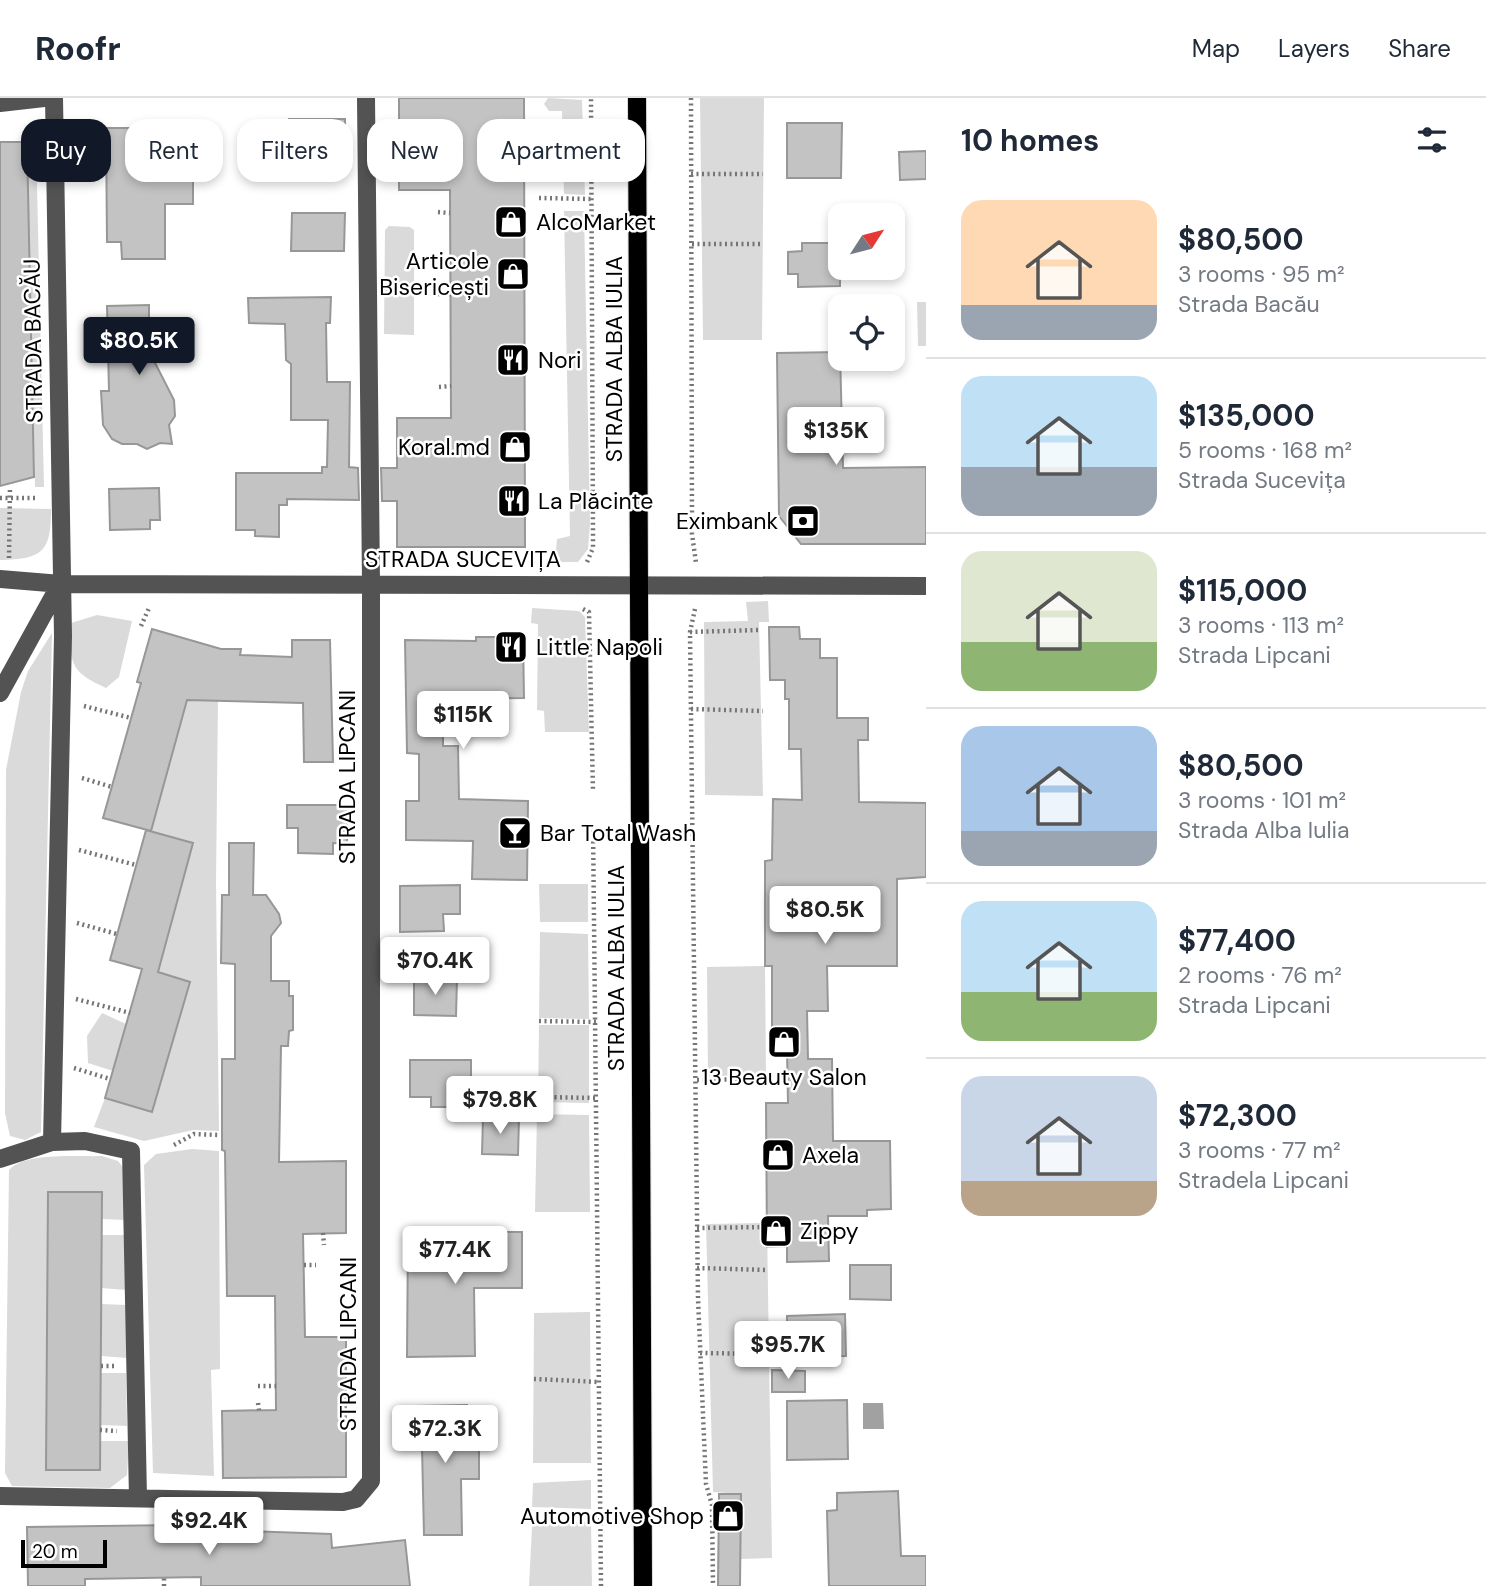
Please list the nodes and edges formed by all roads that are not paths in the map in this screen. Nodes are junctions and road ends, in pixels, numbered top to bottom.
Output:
1 (44, 98) edge
2 (54, 98) edge
3 (366, 98) edge
4 (637, 98) edge
5 (0, 103) edge
6 (5, 580) edge
7 (371, 583) junction
8 (61, 584) junction
9 (639, 585) junction
10 (926, 586) edge
11 (0, 693) edge
12 (52, 1142) junction
13 (0, 1159) edge
14 (0, 1496) edge
15 (138, 1498) junction
16 (643, 1586) edge

1 - 5 street
2 - 8 street, STRADA BACĂU
3 - 7 street, STRADA LIPCANI
4 - 9 main road, STRADA ALBA IULIA
6 - 8 street, STRADA SUCEVIȚA
7 - 8 street, STRADA SUCEVIȚA
7 - 9 street, STRADA SUCEVIȚA
7 - 15 street, STRADA LIPCANI
8 - 11 street
8 - 12 street, STRADA BACĂU
9 - 10 street, STRADA SUCEVIȚA
9 - 16 main road, STRADA ALBA IULIA
12 - 13 street
12 - 15 street
14 - 15 street

